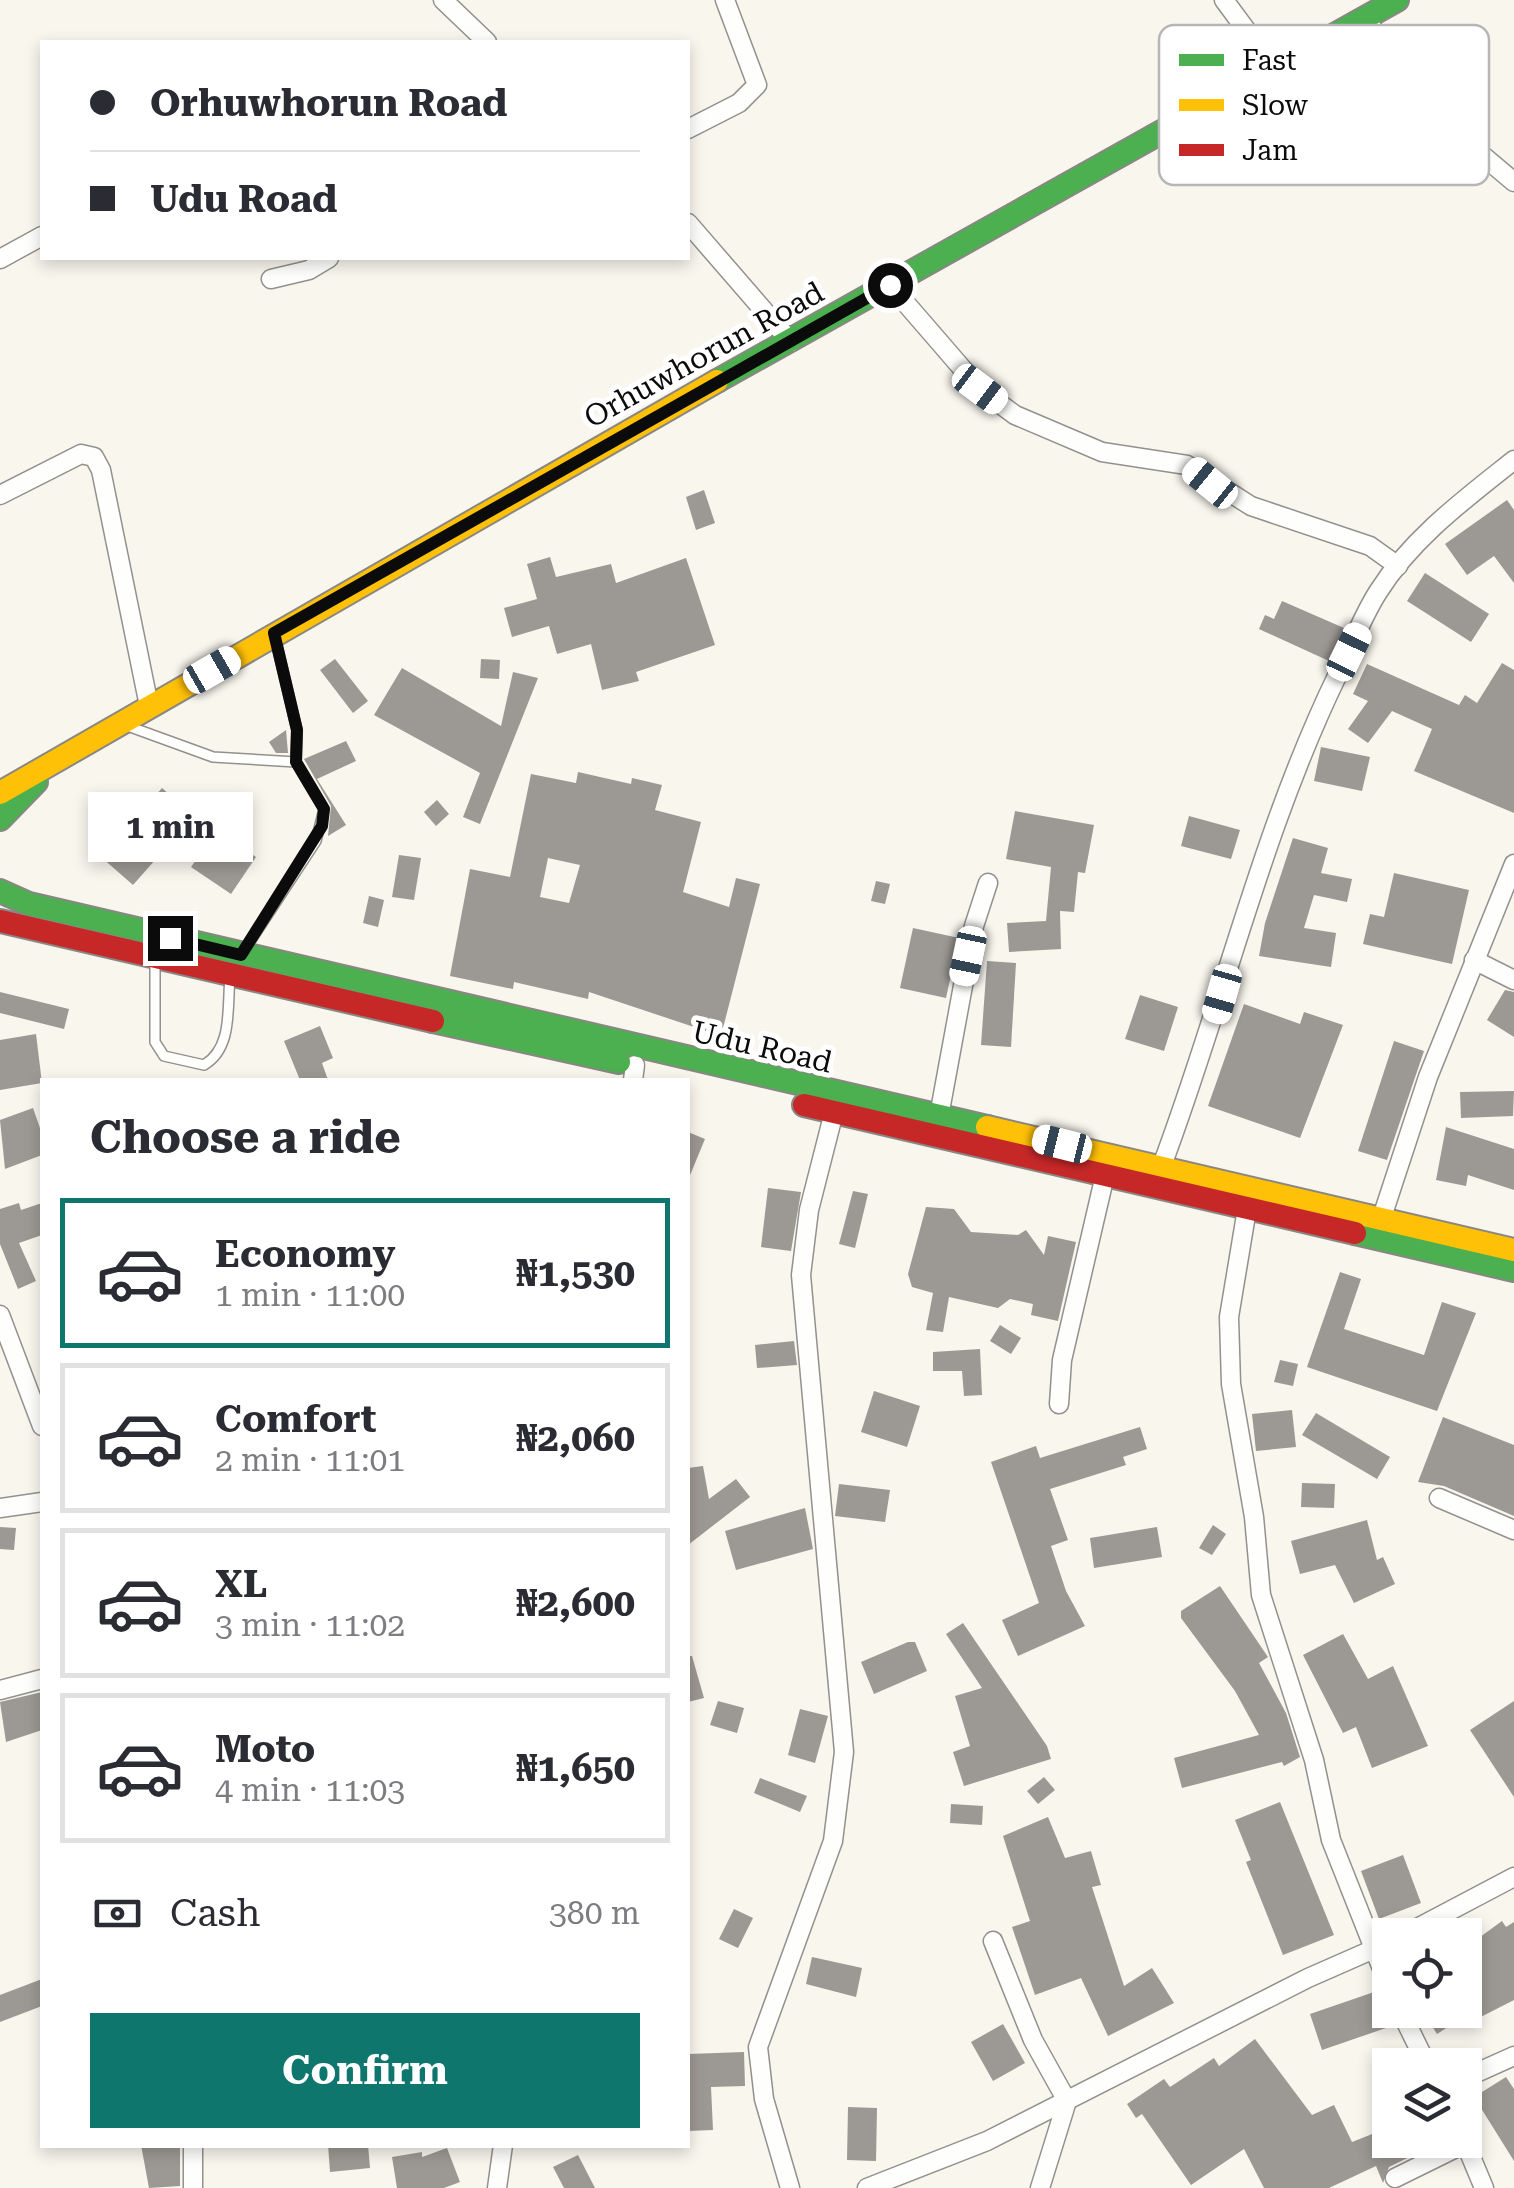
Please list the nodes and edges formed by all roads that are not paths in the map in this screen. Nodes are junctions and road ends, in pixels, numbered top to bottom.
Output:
1 (443, 0) edge
2 (725, 0) edge
3 (1224, 0) edge
4 (1396, 0) edge
5 (1365, 18) junction
6 (1242, 25) edge
7 (1353, 25) edge
8 (1370, 25) edge
9 (485, 40) edge
10 (690, 127) edge
11 (1159, 134) edge
12 (1489, 161) edge
13 (1514, 182) edge
14 (690, 225) edge
15 (40, 237) edge
16 (0, 259) edge
17 (326, 260) edge
18 (271, 279) dead end
19 (890, 285) junction
20 (791, 342) junction
21 (1514, 460) edge
22 (0, 496) edge
23 (1398, 566) junction
24 (274, 633) junction
25 (149, 706) junction
26 (120, 723) junction
27 (296, 762) junction
28 (45, 770) junction
29 (0, 793) edge
30 (0, 819) edge
31 (1514, 864) edge
32 (988, 882) dead end
33 (0, 891) edge
34 (0, 921) edge
35 (155, 960) junction
36 (1474, 960) junction
37 (236, 965) junction
38 (1514, 980) edge
39 (634, 1073) edge
40 (660, 1078) edge
41 (690, 1084) edge
42 (834, 1112) junction
43 (938, 1116) junction
44 (1161, 1168) junction
45 (1106, 1175) junction
46 (1248, 1209) junction
47 (1382, 1218) junction
48 (1514, 1250) edge
49 (1514, 1270) edge
50 (0, 1315) edge
51 (1059, 1404) dead end
52 (40, 1421) edge
53 (1438, 1498) dead end
54 (40, 1502) edge
55 (0, 1508) edge
56 (1514, 1530) edge
57 (40, 1680) edge
58 (0, 1690) edge
59 (1514, 1876) edge
60 (1436, 1918) edge
61 (993, 1941) dead end
62 (1372, 1952) joint
63 (1514, 2056) edge
64 (1482, 2070) edge
65 (1066, 2101) junction
66 (192, 2148) edge
67 (503, 2148) edge
68 (1434, 2158) edge
69 (1472, 2158) edge
70 (1395, 2178) dead end
71 (194, 2188) edge
72 (497, 2188) edge
73 (790, 2188) edge
74 (867, 2188) edge
75 (1040, 2188) edge
76 (1484, 2188) edge

1 - 9 street
2 - 10 street
3 - 6 street
4 - 5 main road, Orhuwhorun Road
5 - 7 main road, Orhuwhorun Road
5 - 8 street
11 - 19 main road, Orhuwhorun Road
12 - 13 street
14 - 20 street
15 - 16 street
17 - 18 street
19 - 20 main road, Orhuwhorun Road
19 - 23 street
20 - 24 main road, Orhuwhorun Road
21 - 23 street
22 - 25 street
23 - 44 street
24 - 25 main road, Orhuwhorun Road
24 - 27 lane
25 - 26 main road, Orhuwhorun Road
26 - 27 lane
26 - 28 main road, Orhuwhorun Road
27 - 37 lane
28 - 29 main road, Orhuwhorun Road
28 - 30 main road, Orhuwhorun Road
31 - 36 street
32 - 43 street
33 - 37 main road, Udu Road
34 - 35 main road, Udu Road
35 - 37 main road, Udu Road
35 - 37 lane
36 - 38 street
36 - 47 street
37 - 39 main road, Udu Road
37 - 43 main road, Udu Road
39 - 40 main road, Udu Road
41 - 42 main road, Udu Road
42 - 45 main road, Udu Road
42 - 73 street
43 - 44 main road, Udu Road
44 - 47 main road, Udu Road
45 - 46 main road, Udu Road
45 - 51 street
46 - 49 main road, Udu Road
46 - 62 street
47 - 48 main road, Udu Road
50 - 52 street
53 - 56 street
54 - 55 street
57 - 58 street
59 - 60 street
61 - 65 street
62 - 65 street
63 - 64 street
65 - 74 street
65 - 75 street
66 - 71 street
67 - 72 street
68 - 70 street
69 - 76 street

